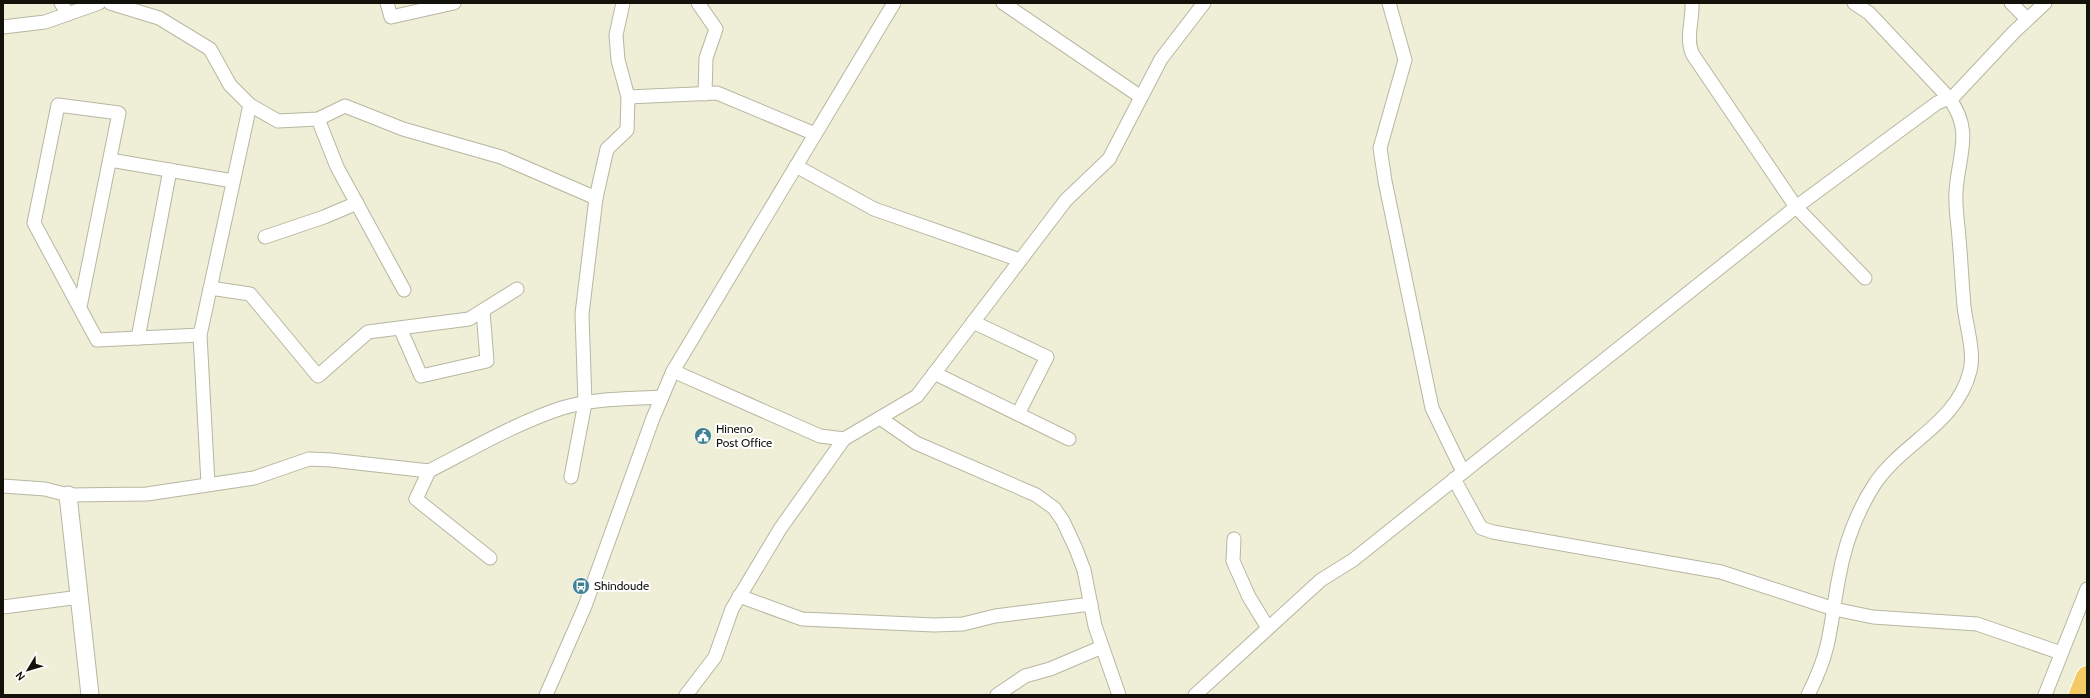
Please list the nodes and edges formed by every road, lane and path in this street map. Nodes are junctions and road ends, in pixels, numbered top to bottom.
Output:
1 (99, 3) edge
2 (110, 3) edge
3 (387, 3) edge
4 (454, 3) edge
5 (623, 3) edge
6 (698, 3) edge
7 (894, 3) edge
8 (1003, 3) edge
9 (1204, 3) edge
10 (1389, 3) edge
11 (1692, 3) edge
12 (1854, 3) edge
13 (2011, 3) edge
14 (2045, 3) edge
15 (64, 9) edge
16 (2027, 19) junction
17 (3, 27) edge
18 (705, 94) junction
19 (628, 97) junction
20 (1141, 97) junction
21 (1949, 98) junction
22 (250, 105) junction
23 (318, 119) junction
24 (815, 134) junction
25 (110, 160) junction
26 (796, 166) junction
27 (170, 170) junction
28 (233, 181) junction
29 (596, 198) junction
30 (357, 203) junction
31 (1796, 207) junction
32 (265, 237) dead end
33 (1020, 260) junction
34 (1865, 278) dead end
35 (210, 288) junction
36 (516, 289) dead end
37 (404, 290) dead end
38 (80, 307) junction
39 (483, 311) junction
40 (973, 322) junction
41 (400, 328) junction
42 (200, 335) junction
43 (138, 338) junction
44 (673, 371) junction
45 (934, 373) junction
46 (662, 397) junction
47 (585, 403) junction
48 (1018, 414) junction
49 (880, 418) junction
50 (844, 439) junction
51 (1069, 439) dead end
52 (429, 471) junction
53 (1459, 476) junction
54 (571, 477) dead end
55 (208, 484) junction
56 (3, 486) edge
57 (68, 495) junction
58 (1234, 538) dead end
59 (490, 558) dead end
60 (2087, 589) edge
61 (740, 596) junction
62 (80, 597) junction
63 (2084, 603) edge
64 (1091, 604) junction
65 (3, 607) edge
66 (1834, 608) junction
67 (1268, 628) junction
68 (1102, 647) junction
69 (2061, 653) junction
70 (2087, 677) edge
71 (90, 695) edge
72 (546, 695) edge
73 (686, 695) edge
74 (997, 695) edge
75 (1119, 695) edge
76 (1195, 695) edge
77 (1808, 695) edge
78 (2045, 695) edge
79 (2080, 695) edge

1 - 15 street
2 - 22 street
3 - 4 street
5 - 19 street
6 - 18 street
7 - 24 street
8 - 20 street
9 - 20 street
10 - 53 street
11 - 31 street
12 - 21 street
13 - 16 street
14 - 16 street
15 - 17 street
16 - 21 street
18 - 19 street
18 - 24 street
19 - 29 street
20 - 33 street
21 - 31 street
21 - 66 street
22 - 23 street
22 - 28 street
23 - 29 street
23 - 30 street
24 - 26 street
25 - 27 street
25 - 38 street
25 - 38 street
26 - 33 street
26 - 44 street
27 - 28 street
27 - 43 street
28 - 35 street
29 - 47 street
30 - 32 street
30 - 37 street
31 - 34 street
31 - 53 street
33 - 40 street
35 - 41 street
35 - 42 street
36 - 39 street
38 - 43 street
39 - 41 street
39 - 41 street
40 - 45 street
40 - 48 street
42 - 43 street
42 - 55 street
44 - 46 street
44 - 50 street
45 - 48 street
45 - 49 street
46 - 47 street
46 - 72 street
47 - 52 street
47 - 54 street
48 - 51 street
49 - 50 street
49 - 64 street
50 - 61 street
52 - 55 street
52 - 59 street
53 - 66 street
53 - 67 street
55 - 57 street
56 - 57 street
57 - 62 street
58 - 67 street
60 - 63 street
61 - 64 street
61 - 73 street
62 - 65 street
62 - 71 street
63 - 69 street
64 - 68 street
66 - 69 street
66 - 77 street
67 - 76 street
68 - 74 street
68 - 75 street
69 - 78 street
70 - 79 highway

